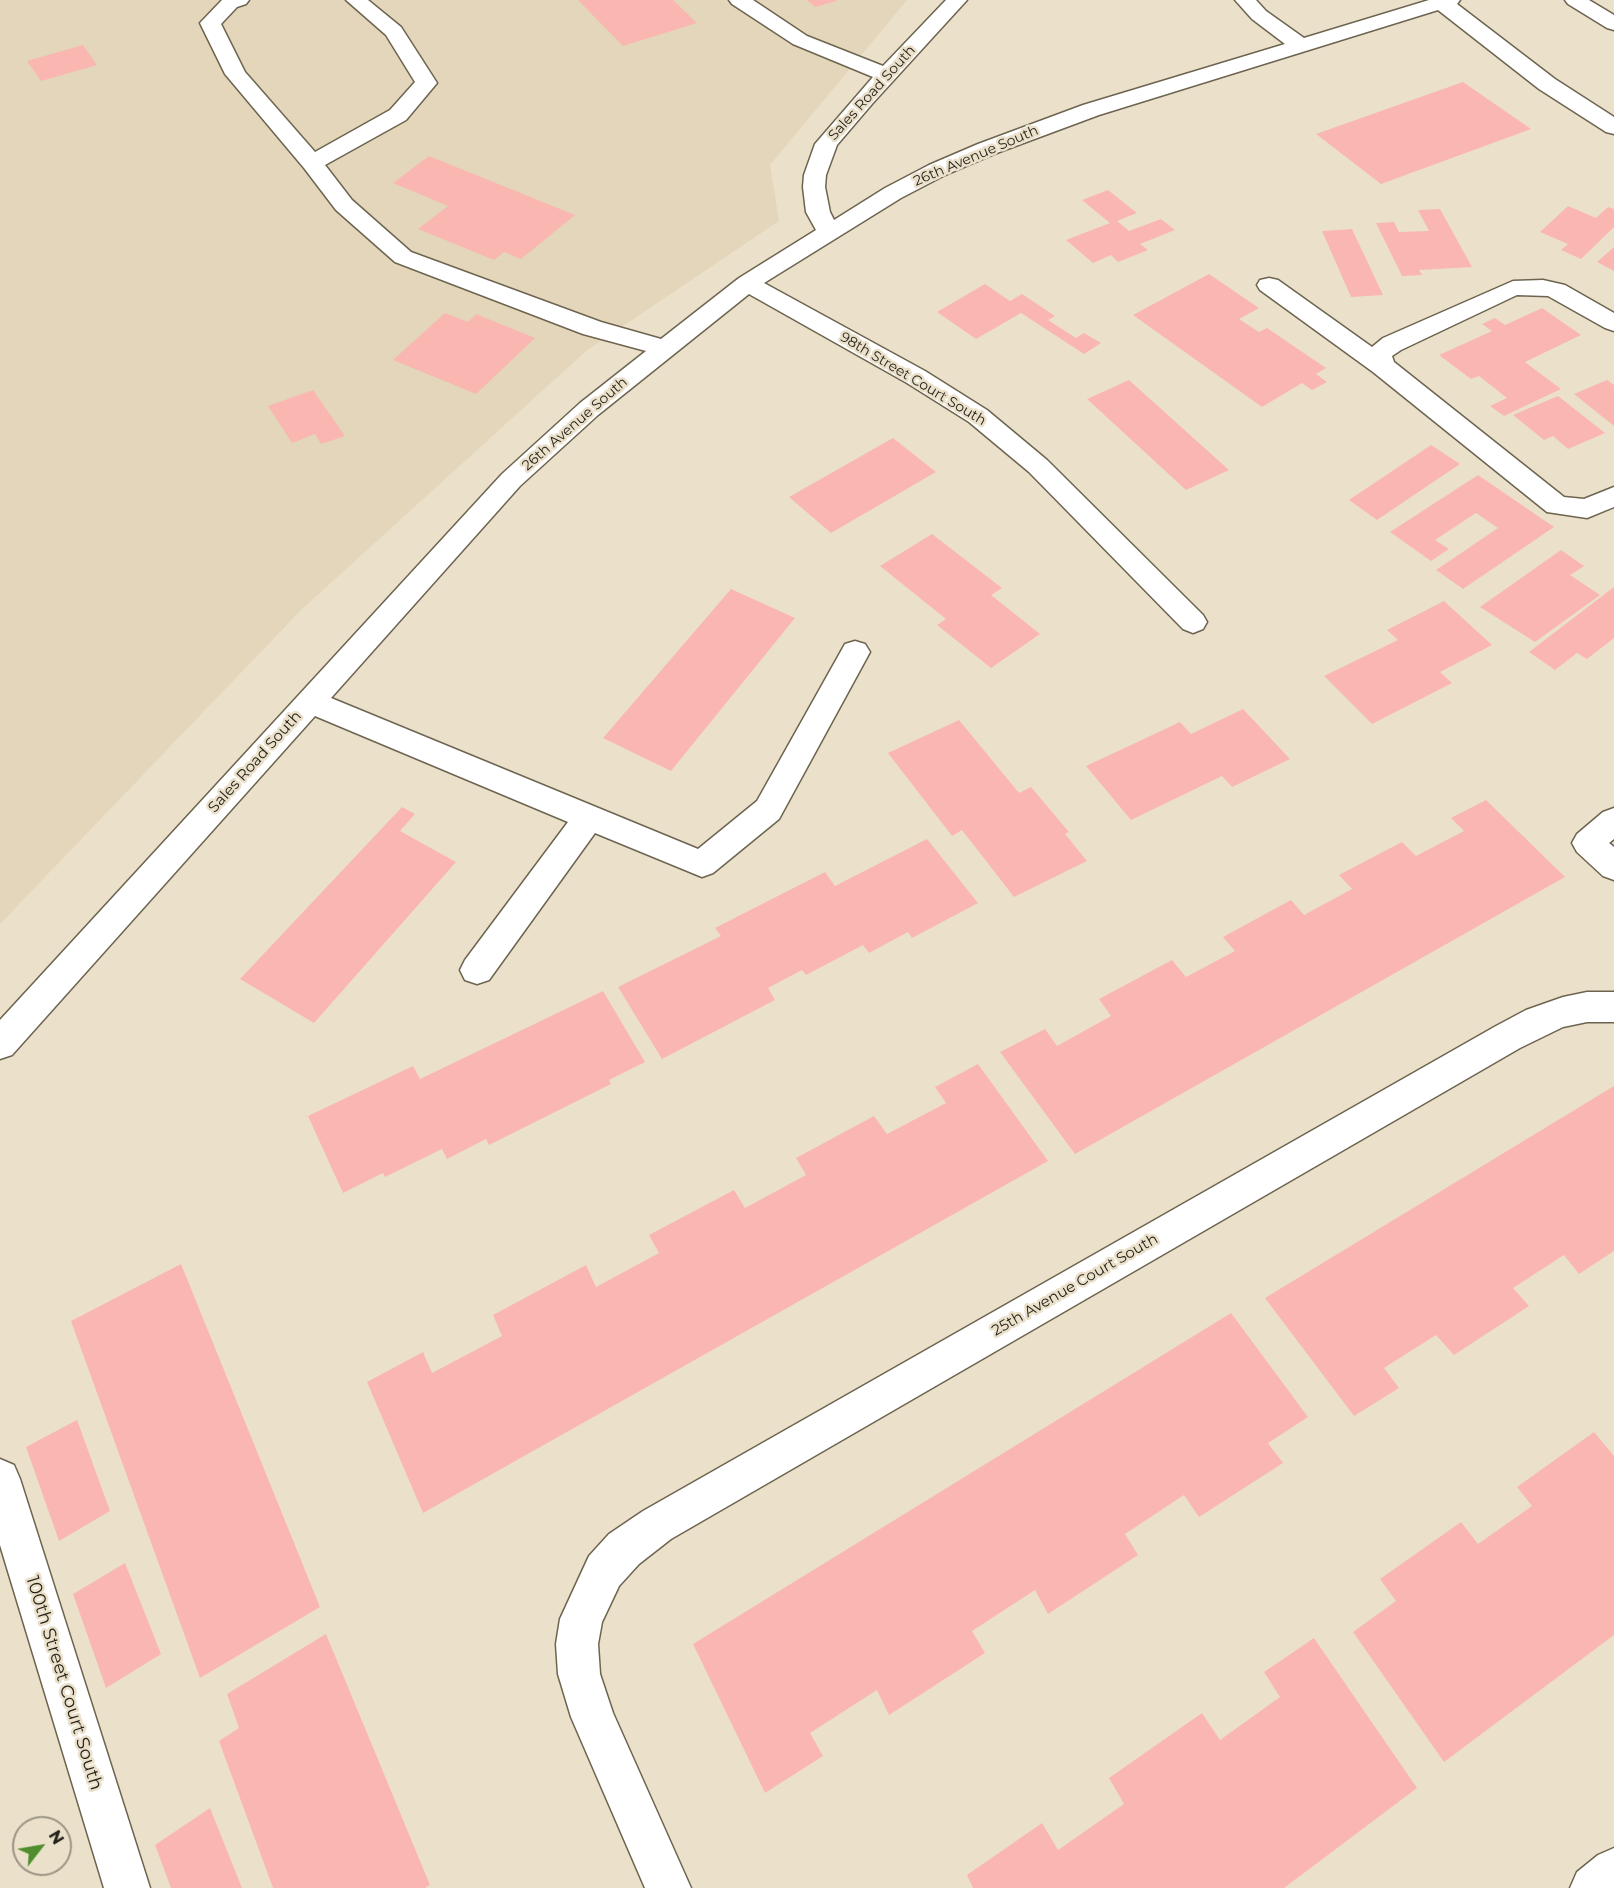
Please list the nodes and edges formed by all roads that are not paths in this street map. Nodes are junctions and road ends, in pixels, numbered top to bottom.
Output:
1 (238, 0) edge
2 (356, 0) edge
3 (739, 0) edge
4 (957, 0) edge
5 (1245, 0) edge
6 (1575, 0) edge
7 (1446, 1) edge
8 (1614, 24) edge
9 (1301, 46) junction
10 (887, 75) junction
11 (1614, 127) edge
12 (312, 163) junction
13 (829, 232) junction
14 (747, 283) junction
15 (1269, 285) dead end
16 (1614, 324) edge
17 (665, 348) junction
18 (1382, 366) junction
19 (511, 480) joint
20 (1614, 495) edge
21 (1193, 622) dead end
22 (855, 652) dead end
23 (309, 701) junction
24 (589, 817) junction
25 (1614, 821) edge
26 (1614, 867) edge
27 (477, 970) dead end
28 (1611, 1006) edge
29 (0, 1044) edge
30 (0, 1479) edge
31 (1614, 1871) edge
32 (127, 1888) edge
33 (668, 1888) edge
34 (1593, 1888) edge

1 - 12 street
2 - 12 street
3 - 10 street
4 - 10 street, Sales Road South
5 - 9 street
6 - 8 street
7 - 9 street, 26th Avenue South
7 - 11 street
9 - 13 street, 26th Avenue South
10 - 13 street, Sales Road South
12 - 17 street
13 - 14 street, 26th Avenue South
14 - 17 street, 26th Avenue South
14 - 21 street, 98th Street Court South
15 - 18 street
16 - 18 street
17 - 19 street, 26th Avenue South
18 - 20 street
19 - 23 street, Sales Road South
22 - 24 street
23 - 24 street
23 - 29 street, Sales Road South
24 - 27 street
25 - 26 street
28 - 33 street, 25th Avenue Court South
30 - 32 street, 100th Street Court South
31 - 34 street

